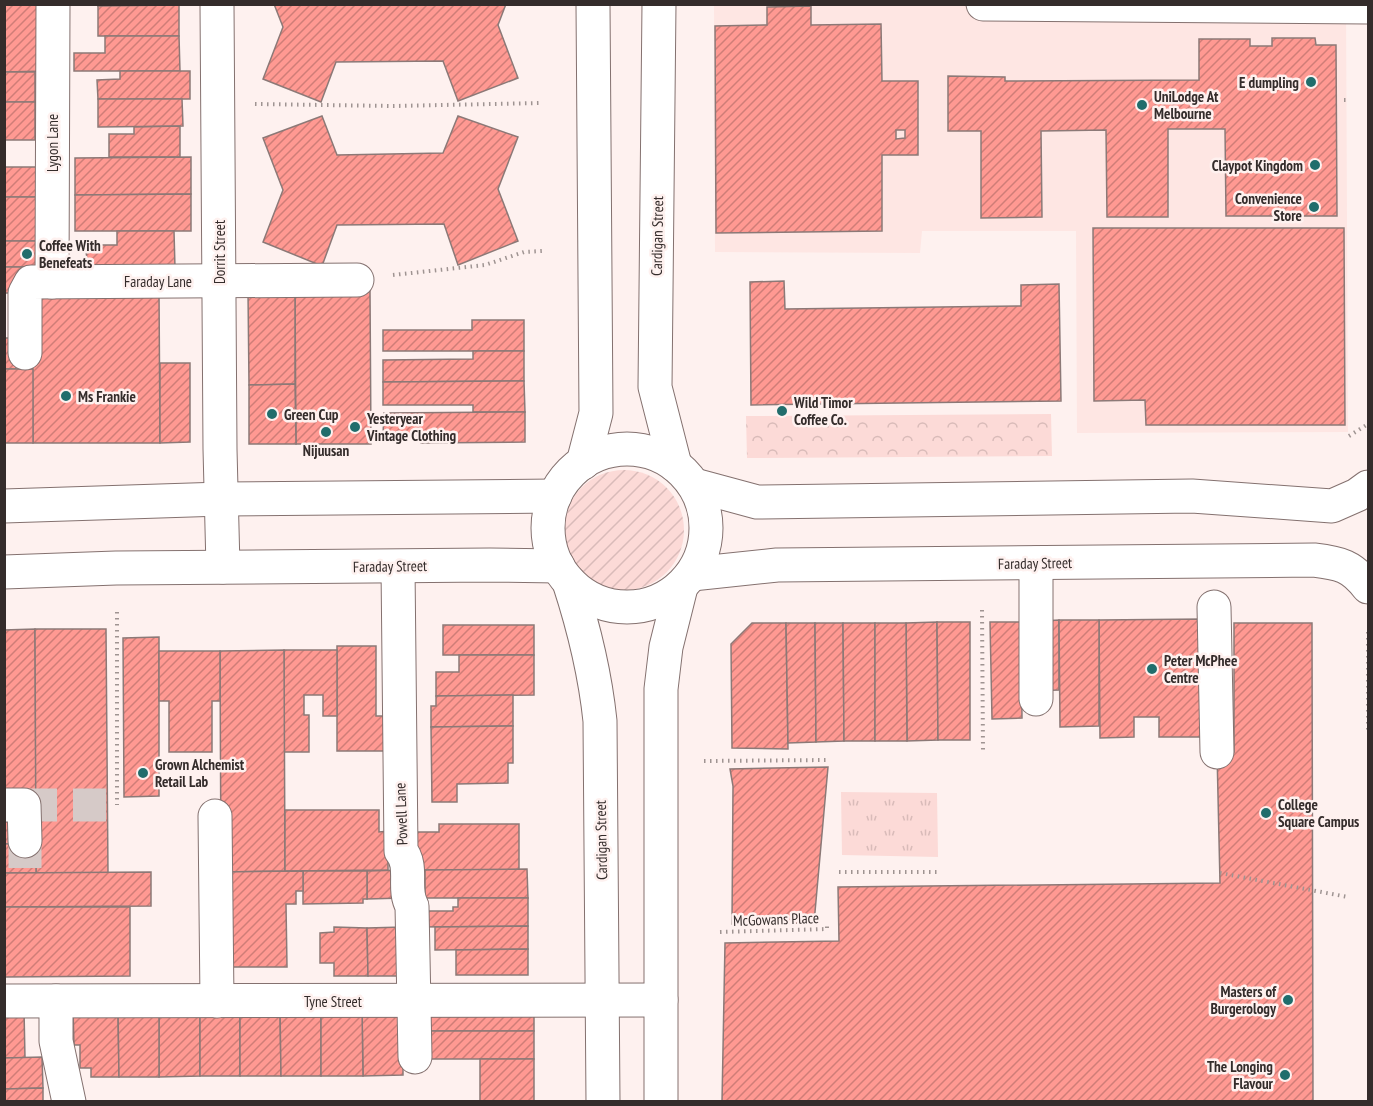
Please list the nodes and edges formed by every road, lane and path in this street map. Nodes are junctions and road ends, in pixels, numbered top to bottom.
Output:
1 (53, 4) edge
2 (217, 4) edge
3 (592, 4) edge
4 (659, 4) edge
5 (983, 4) edge
6 (1368, 7) edge
7 (540, 103) dead end
8 (246, 104) dead end
9 (542, 251) dead end
10 (357, 280) joint
11 (219, 281) junction
12 (52, 282) junction
13 (25, 353) dead end
14 (1368, 424) edge
15 (1349, 436) dead end
16 (583, 463) junction
17 (684, 475) junction
18 (1368, 487) edge
19 (555, 496) junction
20 (222, 498) junction
21 (4, 506) edge
22 (1036, 563) junction
23 (223, 567) junction
24 (398, 567) junction
25 (4, 572) edge
26 (563, 574) junction
27 (686, 581) junction
28 (1368, 587) edge
29 (1214, 607) dead end
30 (982, 610) dead end
31 (117, 612) dead end
32 (1368, 632) edge
33 (1036, 699) dead end
34 (1368, 730) edge
35 (983, 750) dead end
36 (1217, 752) dead end
37 (828, 760) dead end
38 (704, 761) dead end
39 (4, 805) edge
40 (117, 805) dead end
41 (215, 816) dead end
42 (25, 841) tunnel mouth
43 (839, 872) dead end
44 (939, 872) dead end
45 (1220, 873) dead end
46 (1347, 897) dead end
47 (827, 923) dead end
48 (720, 932) dead end
49 (603, 1000) junction
50 (661, 1000) junction
51 (4, 1001) edge
52 (56, 1001) junction
53 (217, 1001) junction
54 (414, 1001) junction
55 (415, 1057) dead end
56 (69, 1101) edge
57 (603, 1101) edge
58 (661, 1101) edge

1 - 12 street, Lygon Lane
2 - 11 street, Dorrit Street
3 - 16 street
4 - 17 street, Cardigan Street
5 - 6 street
7 - 8 path
9 - 10 path
10 - 11 street, Faraday Lane
11 - 12 street, Faraday Lane
11 - 20 street, Dorrit Street
12 - 13 street, Faraday Lane
14 - 15 path
16 - 17 street
16 - 19 street
17 - 18 street
17 - 27 street
19 - 20 street
19 - 26 street
20 - 21 street
20 - 23 street
22 - 27 street, Faraday Street
22 - 28 street, Faraday Street
22 - 33 street
23 - 24 street, Faraday Street
23 - 25 street, Faraday Street
24 - 26 street, Faraday Street
24 - 54 street, Powell Lane
26 - 27 street
26 - 49 street, Cardigan Street
27 - 50 street
29 - 36 street
30 - 35 path
31 - 40 path
32 - 34 path
37 - 38 path
39 - 42 street
41 - 53 street
43 - 44 path
45 - 46 path
47 - 48 path, McGowans Place
49 - 50 street, Tyne Street
49 - 54 street, Tyne Street
49 - 57 street, Cardigan Street
50 - 58 street
51 - 52 street, Tyne Street
52 - 53 street, Tyne Street
52 - 56 street
53 - 54 street, Tyne Street
54 - 55 street, Powell Lane

